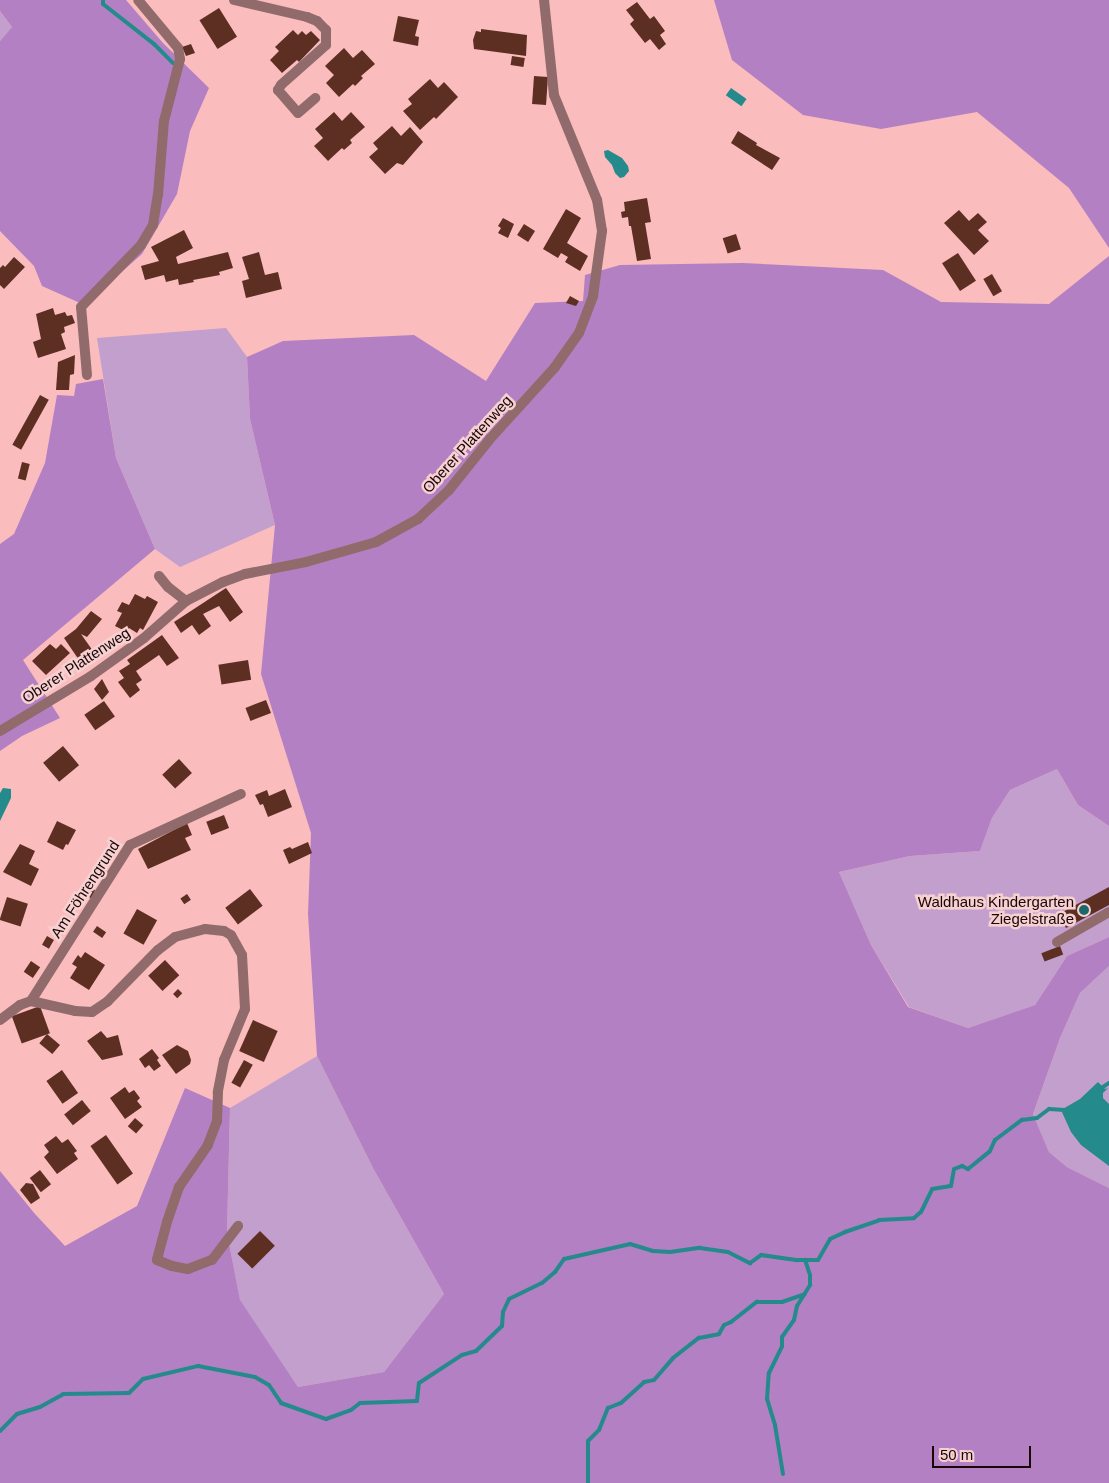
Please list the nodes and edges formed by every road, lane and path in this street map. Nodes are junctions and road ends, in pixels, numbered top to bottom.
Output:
1 (138, 0) edge
2 (234, 0) edge
3 (544, 0) edge
4 (314, 98) dead end
5 (87, 375) dead end
6 (159, 576) dead end
7 (186, 601) junction
8 (0, 731) edge
9 (241, 794) dead end
10 (1109, 912) edge
11 (1057, 942) dead end
12 (31, 1001) junction
13 (0, 1020) edge
14 (238, 1226) dead end

1 - 5 street
2 - 4 street
3 - 7 street, Oberer Plattenweg
6 - 7 street
7 - 8 street, Oberer Plattenweg
9 - 12 street, Am Föhrengrund
10 - 11 street
12 - 13 street, Am Föhrengrund
12 - 14 street

